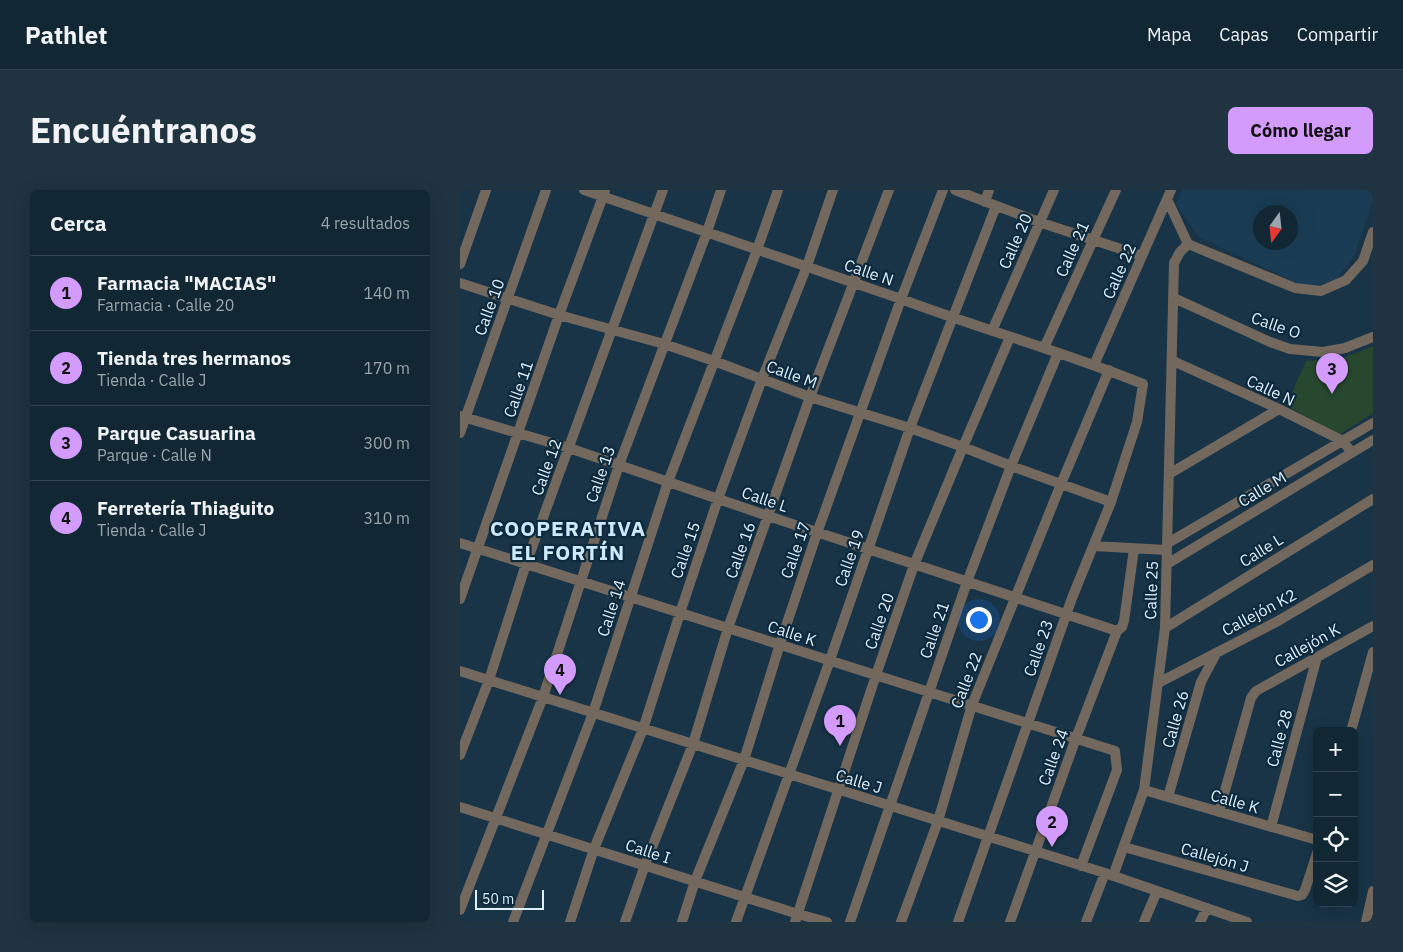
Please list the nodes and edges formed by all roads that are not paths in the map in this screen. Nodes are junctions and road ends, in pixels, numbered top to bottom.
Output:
1 (486, 190) edge
2 (546, 190) edge
3 (584, 190) edge
4 (663, 190) edge
5 (721, 190) edge
6 (778, 190) edge
7 (889, 190) edge
8 (943, 190) edge
9 (955, 190) edge
10 (989, 190) edge
11 (1054, 190) edge
12 (1116, 190) edge
13 (832, 191) edge
14 (604, 193) edge
15 (1169, 195) edge
16 (985, 202) junction
17 (996, 206) junction
18 (654, 214) junction
19 (1039, 222) junction
20 (707, 232) junction
21 (1373, 232) edge
22 (1093, 240) junction
23 (1188, 244) junction
24 (757, 250) junction
25 (1142, 256) junction
26 (460, 264) edge
27 (807, 266) junction
28 (854, 282) junction
29 (460, 283) edge
30 (508, 298) junction
31 (1174, 298) junction
32 (901, 299) junction
33 (560, 314) junction
34 (952, 318) junction
35 (613, 329) junction
36 (992, 331) junction
37 (1010, 337) junction
38 (1373, 337) edge
39 (664, 344) junction
40 (1044, 348) junction
41 (1058, 353) junction
42 (714, 361) junction
43 (1172, 361) junction
44 (1094, 365) junction
45 (1109, 370) junction
46 (762, 379) junction
47 (1143, 384) joint
48 (810, 397) junction
49 (1279, 409) junction
50 (860, 413) junction
51 (463, 417) edge
52 (1373, 423) edge
53 (910, 428) junction
54 (518, 432) junction
55 (460, 433) edge
56 (1373, 440) edge
57 (1343, 441) junction
58 (962, 447) junction
59 (569, 448) junction
60 (1352, 453) junction
61 (619, 465) junction
62 (1011, 466) junction
63 (1169, 474) junction
64 (668, 482) junction
65 (1061, 484) junction
66 (1373, 499) edge
67 (718, 500) junction
68 (1111, 502) junction
69 (768, 516) junction
70 (817, 532) junction
71 (460, 543) edge
72 (1093, 546) junction
73 (1168, 547) junction
74 (478, 549) junction
75 (868, 549) junction
76 (1134, 549) junction
77 (526, 564) junction
78 (914, 564) junction
79 (1166, 564) junction
80 (1373, 565) edge
81 (581, 581) junction
82 (967, 582) junction
83 (630, 597) junction
84 (1015, 597) junction
85 (460, 599) edge
86 (680, 613) junction
87 (1066, 614) junction
88 (1373, 626) edge
89 (728, 628) junction
90 (1165, 628) junction
91 (1117, 631) junction
92 (780, 644) junction
93 (1217, 652) junction
94 (1373, 652) edge
95 (1317, 657) junction
96 (830, 660) junction
97 (460, 671) edge
98 (876, 675) junction
99 (489, 680) junction
100 (1158, 683) junction
101 (928, 691) junction
102 (543, 697) junction
103 (972, 705) junction
104 (593, 713) junction
105 (1028, 723) junction
106 (1352, 727) edge
107 (643, 729) junction
108 (1076, 738) junction
109 (693, 744) junction
110 (460, 755) edge
111 (744, 760) junction
112 (789, 774) junction
113 (838, 790) junction
114 (1144, 790) junction
115 (1168, 797) junction
116 (460, 806) edge
117 (889, 806) junction
118 (1219, 812) junction
119 (496, 818) junction
120 (938, 821) junction
121 (1271, 827) junction
122 (546, 834) junction
123 (989, 837) junction
124 (1313, 839) edge
125 (1124, 847) junction
126 (594, 849) junction
127 (1035, 852) junction
128 (1314, 862) edge
129 (645, 866) junction
130 (1081, 866) junction
131 (1109, 875) junction
132 (695, 881) junction
133 (1158, 891) junction
134 (1373, 891) edge
135 (745, 897) junction
136 (1207, 908) junction
137 (460, 910) edge
138 (797, 918) edge
139 (513, 922) edge
140 (570, 922) edge
141 (625, 922) edge
142 (682, 922) edge
143 (736, 922) edge
144 (827, 922) edge
145 (850, 922) edge
146 (901, 922) edge
147 (958, 922) edge
148 (1010, 922) edge
149 (1086, 922) edge
150 (1144, 922) edge
151 (1200, 922) edge
152 (1248, 922) edge
153 (1366, 922) edge

1 - 26 street
2 - 30 street, Calle 10
3 - 14 street, Calle N
4 - 18 street, Calle 12
5 - 20 street, Calle 13
6 - 24 street, Calle 14
7 - 28 street, Calle 16
8 - 32 street, Calle 17
9 - 16 street
10 - 16 street
11 - 19 street, Calle 20
12 - 22 street, Calle 21
13 - 27 street, Calle 15
14 - 18 street, Calle N
14 - 33 street, Calle 11
15 - 23 street
15 - 25 street, Calle 22
16 - 17 street
17 - 19 street
17 - 34 street, Calle 19
18 - 20 street, Calle N
18 - 35 street, Calle 12
19 - 22 street
19 - 36 street, Calle 20
20 - 24 street, Calle N
20 - 39 street, Calle 13
21 - 23 street
22 - 25 street
22 - 40 street, Calle 21
23 - 31 street, Calle 25
24 - 27 street, Calle N
24 - 42 street, Calle 14
25 - 44 street, Calle 22
27 - 28 street, Calle N
27 - 46 street, Calle 15
28 - 32 street, Calle N
28 - 48 street, Calle 16
29 - 30 street, Calle M
30 - 33 street, Calle M
30 - 51 street, Calle 10
31 - 38 street, Calle O
31 - 43 street, Calle 25
32 - 34 street, Calle N
32 - 50 street, Calle 17
33 - 35 street, Calle M
33 - 54 street, Calle 11
34 - 36 street, Calle N
34 - 53 street, Calle 19
35 - 39 street, Calle M
35 - 59 street, Calle 12
36 - 37 street, Calle N
37 - 40 street, Calle N
37 - 58 street, Calle 20
39 - 42 street, Calle M
39 - 61 street, Calle 13
40 - 41 street, Calle N
41 - 44 street, Calle N
41 - 62 street, Calle 21
42 - 46 street, Calle M
42 - 64 street, Calle 14
43 - 49 street, Calle N
43 - 63 street, Calle 25
44 - 45 street, Calle N
45 - 47 street, Calle N
45 - 65 street, Calle 22
46 - 48 street, Calle M
46 - 67 street, Calle 15
47 - 68 street, Calle 23
48 - 50 street, Calle M
48 - 69 street, Calle 16
49 - 57 street, Calle N
49 - 63 street
50 - 53 street, Calle M
50 - 70 street, Calle 17
51 - 54 street, Calle L
51 - 55 street, Calle 10
52 - 57 street, Calle M
53 - 58 street, Calle M
53 - 75 street, Calle 19
54 - 59 street, Calle L
54 - 74 street, Calle 11
56 - 60 street, Calle M
57 - 60 street, Calle N
57 - 73 street, Calle M
58 - 62 street, Calle M
58 - 78 street, Calle 20
59 - 61 street, Calle L
59 - 77 street, Calle 12
60 - 79 street, Calle M
61 - 64 street, Calle L
61 - 81 street, Calle 13
62 - 65 street, Calle M
62 - 82 street, Calle 21
63 - 73 street, Calle 25
64 - 67 street, Calle L
64 - 83 street, Calle 14
65 - 68 street, Calle M
65 - 84 street, Calle 22
66 - 90 street, Calle L
67 - 69 street, Calle L
67 - 86 street, Calle 15
68 - 72 street, Calle 23
69 - 70 street, Calle L
69 - 89 street, Calle 16
70 - 75 street, Calle L
70 - 92 street, Calle 17
71 - 74 street, Calle K
72 - 76 street
72 - 87 street, Calle 23
73 - 76 street
73 - 79 street, Calle 25
74 - 77 street, Calle K
74 - 85 street, Calle 11
75 - 78 street, Calle L
75 - 96 street, Calle 19
76 - 91 street, Calle 25
77 - 81 street, Calle K
77 - 99 street, Calle 12
78 - 82 street, Calle L
78 - 98 street, Calle 20
79 - 90 street, Calle 25
80 - 93 street, Callejón K2
81 - 83 street, Calle K
81 - 102 street, Calle 13
82 - 84 street, Calle L
82 - 101 street, Calle 21
83 - 86 street, Calle K
83 - 104 street, Calle 14
84 - 87 street, Calle L
84 - 103 street, Calle 22
86 - 89 street, Calle K
86 - 107 street, Calle 15
87 - 91 street, Calle L
87 - 105 street, Calle 23
88 - 95 street, Callejón K
89 - 92 street, Calle K
89 - 109 street, Calle 16
90 - 100 street, Calle 25
91 - 108 street, Calle 24
92 - 96 street, Calle K
92 - 111 street, Calle 17
93 - 100 street, Callejón K2
93 - 115 street, Calle 26
94 - 106 street
95 - 118 street, Callejón K
95 - 121 street, Calle 28
96 - 98 street, Calle K
96 - 112 street, Calle 19
97 - 99 street, Calle J
98 - 101 street, Calle K
98 - 113 street, Calle 20
99 - 102 street, Calle J
99 - 110 street, Calle 12
100 - 114 street, Calle 25
101 - 103 street, Calle K
101 - 117 street, Calle 21
102 - 104 street, Calle J
102 - 119 street, Calle 13
103 - 105 street, Calle K
103 - 120 street, Calle 22
104 - 107 street, Calle J
104 - 122 street, Calle 14
105 - 108 street, Calle K
105 - 123 street, Calle 23
107 - 109 street, Calle J
107 - 126 street, Calle 15
108 - 127 street, Calle 24
108 - 130 street, Calle K
109 - 111 street, Calle J
109 - 129 street, Calle 16
111 - 112 street, Calle J
111 - 132 street, Calle 17
112 - 113 street, Calle J
112 - 135 street, Calle 19
113 - 117 street, Calle J
113 - 138 street, Calle 20
114 - 115 street, Calle K
114 - 125 street, Calle 25
115 - 118 street, Calle K
116 - 119 street, Calle I
117 - 120 street, Calle J
117 - 145 street, Calle 21
118 - 121 street, Calle K
119 - 122 street, Calle I
119 - 137 street, Calle 13
120 - 123 street, Calle J
120 - 146 street, Calle 22
121 - 124 street, Calle K
122 - 126 street, Calle I
122 - 139 street, Calle 14
123 - 127 street, Calle J
123 - 147 street, Calle 23
125 - 128 street, Callejón J
125 - 131 street, Calle 25
126 - 129 street, Calle I
126 - 140 street, Calle 15
127 - 130 street, Calle J
127 - 148 street, Calle 24
129 - 132 street, Calle I
129 - 141 street, Calle 16
130 - 131 street, Calle J
131 - 133 street, Calle J
131 - 149 street, Calle 25
132 - 135 street, Calle I
132 - 142 street, Calle 17
133 - 136 street, Calle J
133 - 150 street
134 - 153 street
135 - 138 street, Calle I
135 - 143 street, Calle 19
136 - 151 street
136 - 152 street, Calle J
138 - 144 street, Calle I

